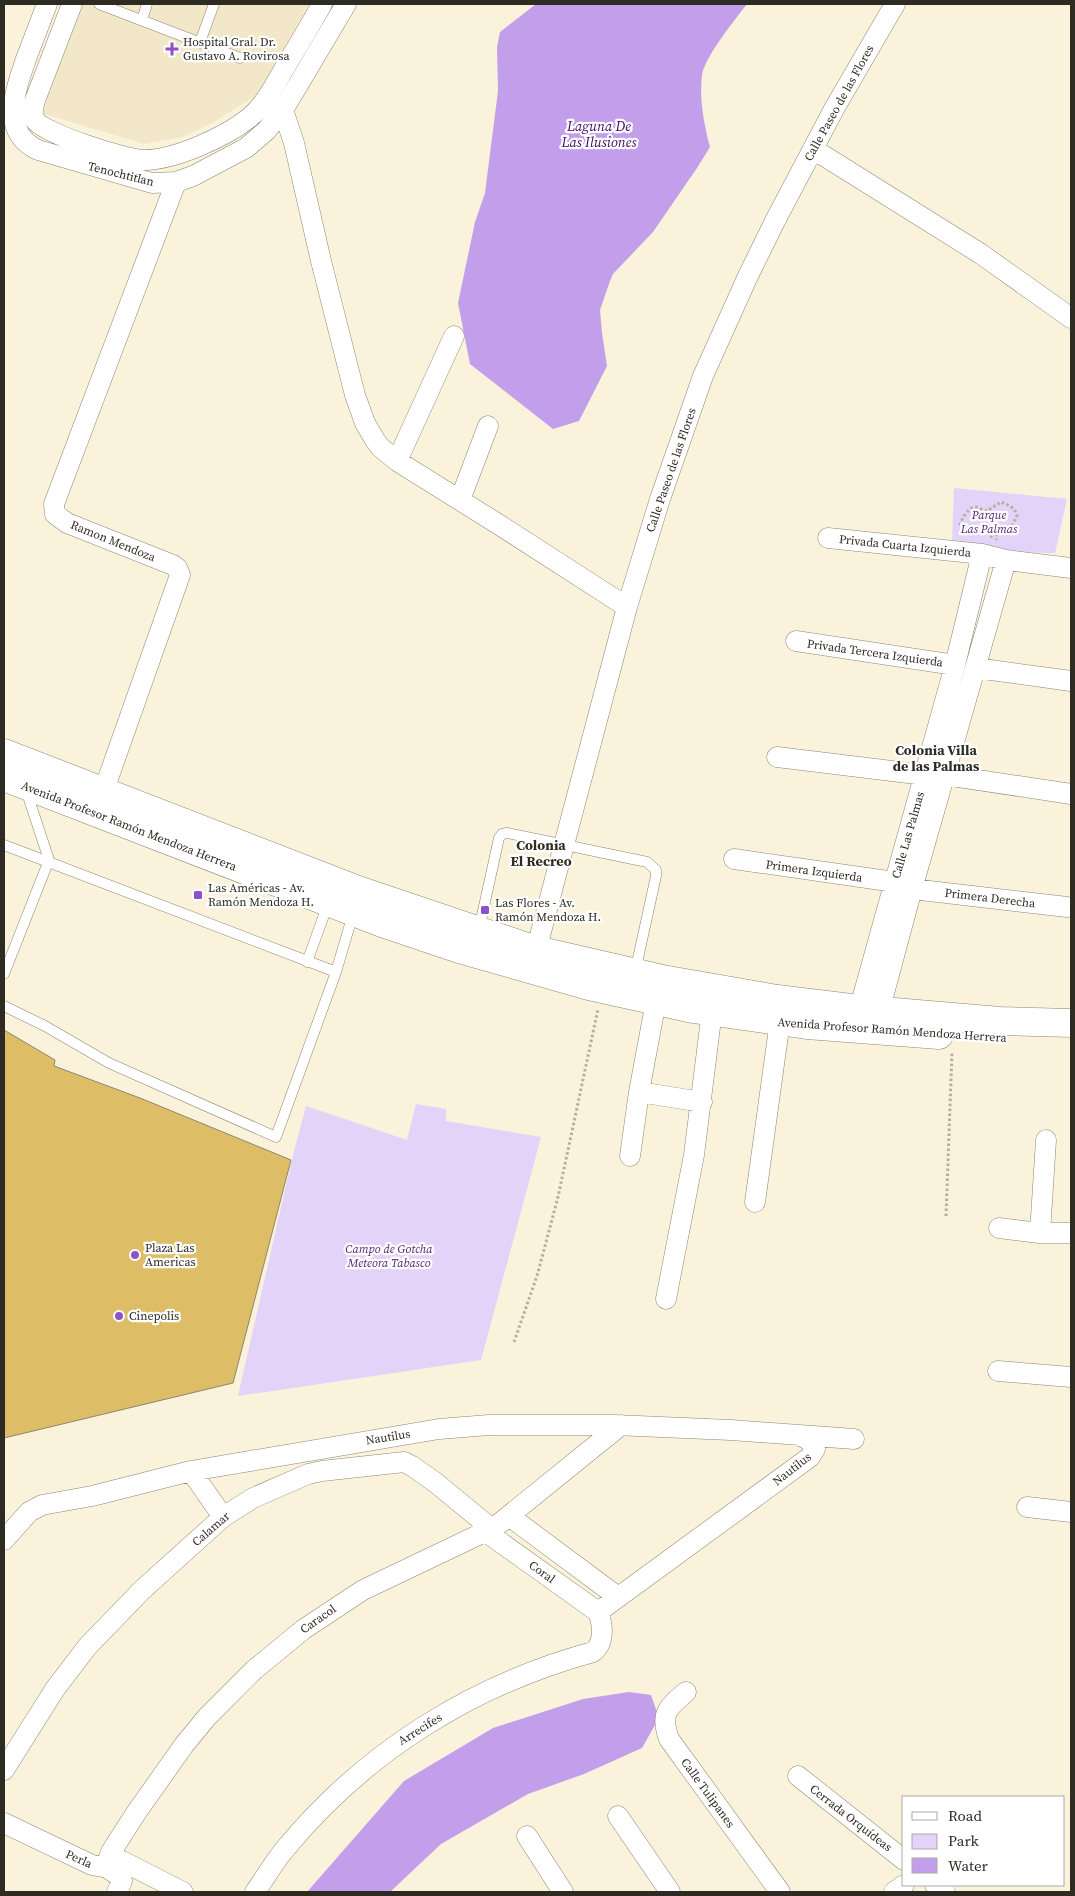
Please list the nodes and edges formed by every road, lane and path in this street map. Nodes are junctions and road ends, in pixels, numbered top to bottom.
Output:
1 (47, 4) edge
2 (72, 4) edge
3 (147, 4) edge
4 (214, 4) edge
5 (322, 4) edge
6 (346, 4) edge
7 (896, 4) edge
8 (105, 5) edge
9 (142, 20) junction
10 (200, 42) junction
11 (240, 58) dead end
12 (268, 96) junction
13 (282, 110) junction
14 (813, 149) junction
15 (176, 182) junction
16 (1071, 318) edge
17 (454, 336) dead end
18 (488, 426) dead end
19 (397, 461) junction
20 (460, 500) junction
21 (997, 532) junction
22 (969, 536) dead end
23 (828, 538) dead end
24 (992, 552) junction
25 (1071, 568) edge
26 (627, 607) junction
27 (796, 641) dead end
28 (955, 665) junction
29 (976, 668) junction
30 (1071, 681) edge
31 (938, 727) junction
32 (958, 732) junction
33 (4, 753) edge
34 (777, 757) dead end
35 (937, 768) junction
36 (14, 781) edge
37 (1071, 794) edge
38 (109, 802) junction
39 (4, 844) edge
40 (563, 844) junction
41 (49, 860) junction
42 (734, 860) dead end
43 (903, 885) junction
44 (344, 896) junction
45 (1067, 907) dead end
46 (479, 930) junction
47 (534, 960) junction
48 (307, 962) junction
49 (336, 972) junction
50 (635, 973) junction
51 (4, 974) edge
52 (602, 989) junction
53 (656, 1001) junction
54 (4, 1006) edge
55 (712, 1011) junction
56 (867, 1020) junction
57 (780, 1022) junction
58 (1071, 1023) edge
59 (952, 1036) junction
60 (1071, 1041) edge
61 (639, 1092) junction
62 (702, 1102) junction
63 (1046, 1140) dead end
64 (630, 1156) dead end
65 (755, 1202) dead end
66 (946, 1216) dead end
67 (1000, 1228) dead end
68 (1040, 1233) junction
69 (1071, 1233) edge
70 (666, 1299) dead end
71 (514, 1342) dead end
72 (998, 1370) dead end
73 (1071, 1377) edge
74 (622, 1426) junction
75 (792, 1434) junction
76 (854, 1439) dead end
77 (191, 1471) junction
78 (1027, 1507) dead end
79 (1071, 1512) edge
80 (509, 1516) junction
81 (223, 1517) junction
82 (489, 1530) junction
83 (4, 1540) edge
84 (618, 1597) junction
85 (598, 1612) junction
86 (686, 1692) dead end
87 (4, 1770) edge
88 (798, 1776) dead end
89 (618, 1816) dead end
90 (4, 1823) edge
91 (527, 1836) dead end
92 (902, 1858) edge
93 (107, 1865) junction
94 (117, 1892) edge
95 (183, 1892) edge
96 (255, 1892) edge
97 (563, 1892) edge
98 (670, 1892) edge
99 (780, 1892) edge

1 - 15 street, Tenochtitlan
2 - 12 street, Tenochtitlan
3 - 9 lane
4 - 10 lane
5 - 12 street, Tenochtitlan
6 - 13 street, Tenochtitlan
7 - 14 street, Calle Paseo de las Flores
8 - 9 lane
9 - 10 lane
10 - 11 lane
12 - 13 street
13 - 15 street, Tenochtitlan
13 - 19 street
14 - 16 street
14 - 26 street, Calle Paseo de las Flores
15 - 38 street, Ramon Mendoza
17 - 19 street
18 - 20 street
19 - 20 street
20 - 26 street
21 - 22 path
21 - 24 path
21 - 24 path
23 - 24 street, Privada Cuarta Izquierda
24 - 25 street, Privada Cuarta Izquierda
24 - 28 street, Calle Las Palmas
24 - 29 street, Calle Las Palmas
26 - 40 street, Calle Paseo de las Flores
27 - 28 street, Privada Tercera Izquierda
28 - 31 street, Calle Las Palmas
29 - 30 street
29 - 32 street, Calle Las Palmas
31 - 32 street
31 - 35 street, Calle Las Palmas
32 - 35 street, Calle Las Palmas
33 - 38 main road
34 - 35 street
35 - 37 street
35 - 43 street, Calle Las Palmas
36 - 38 main road, Avenida Profesor Ramón Mendoza Herrera
36 - 41 lane
38 - 44 main road, Avenida Profesor Ramón Mendoza Herrera
39 - 41 lane
40 - 46 lane
40 - 47 street, Calle Paseo de las Flores
40 - 50 lane
41 - 48 lane
41 - 51 lane
42 - 43 street, Primera Izquierda
43 - 45 street, Primera Derecha
43 - 56 street, Calle Las Palmas
44 - 46 main road, Avenida Profesor Ramón Mendoza Herrera
44 - 47 main road, Avenida Profesor Ramón Mendoza Herrera
44 - 48 lane
44 - 49 lane
46 - 47 main road, Avenida Profesor Ramón Mendoza Herrera
47 - 50 main road, Avenida Profesor Ramón Mendoza Herrera
47 - 52 main road, Avenida Profesor Ramón Mendoza Herrera
48 - 49 lane
49 - 54 lane
50 - 56 main road, Avenida Profesor Ramón Mendoza Herrera
52 - 53 main road, Avenida Profesor Ramón Mendoza Herrera
52 - 71 path
53 - 55 main road, Avenida Profesor Ramón Mendoza Herrera
53 - 61 street
55 - 57 main road, Avenida Profesor Ramón Mendoza Herrera
55 - 62 street
56 - 57 main road, Avenida Profesor Ramón Mendoza Herrera
56 - 58 main road, Avenida Profesor Ramón Mendoza Herrera
56 - 59 main road, Avenida Profesor Ramón Mendoza Herrera
57 - 65 street
59 - 60 main road, Avenida Profesor Ramón Mendoza Herrera
59 - 66 path
61 - 62 street
61 - 64 street
62 - 70 street
63 - 68 street
67 - 68 street
68 - 69 street
72 - 73 street
74 - 75 street, Nautilus
74 - 77 street, Nautilus
74 - 80 street, Caracol
75 - 76 street, Nautilus
75 - 84 street, Nautilus
77 - 81 street
77 - 83 street, Nautilus
78 - 79 street
80 - 82 street, Caracol
80 - 84 street, Coral
81 - 82 street, Calamar
81 - 87 street, Calamar
82 - 85 street, Coral
82 - 93 street, Caracol
84 - 85 street, Nautilus
85 - 96 street, Arrecifes
86 - 99 street, Calle Tulipanes
88 - 92 street, Cerrada Orquídeas
89 - 98 street
90 - 93 street, Perla
91 - 97 street
93 - 94 street
93 - 95 street, Perla

